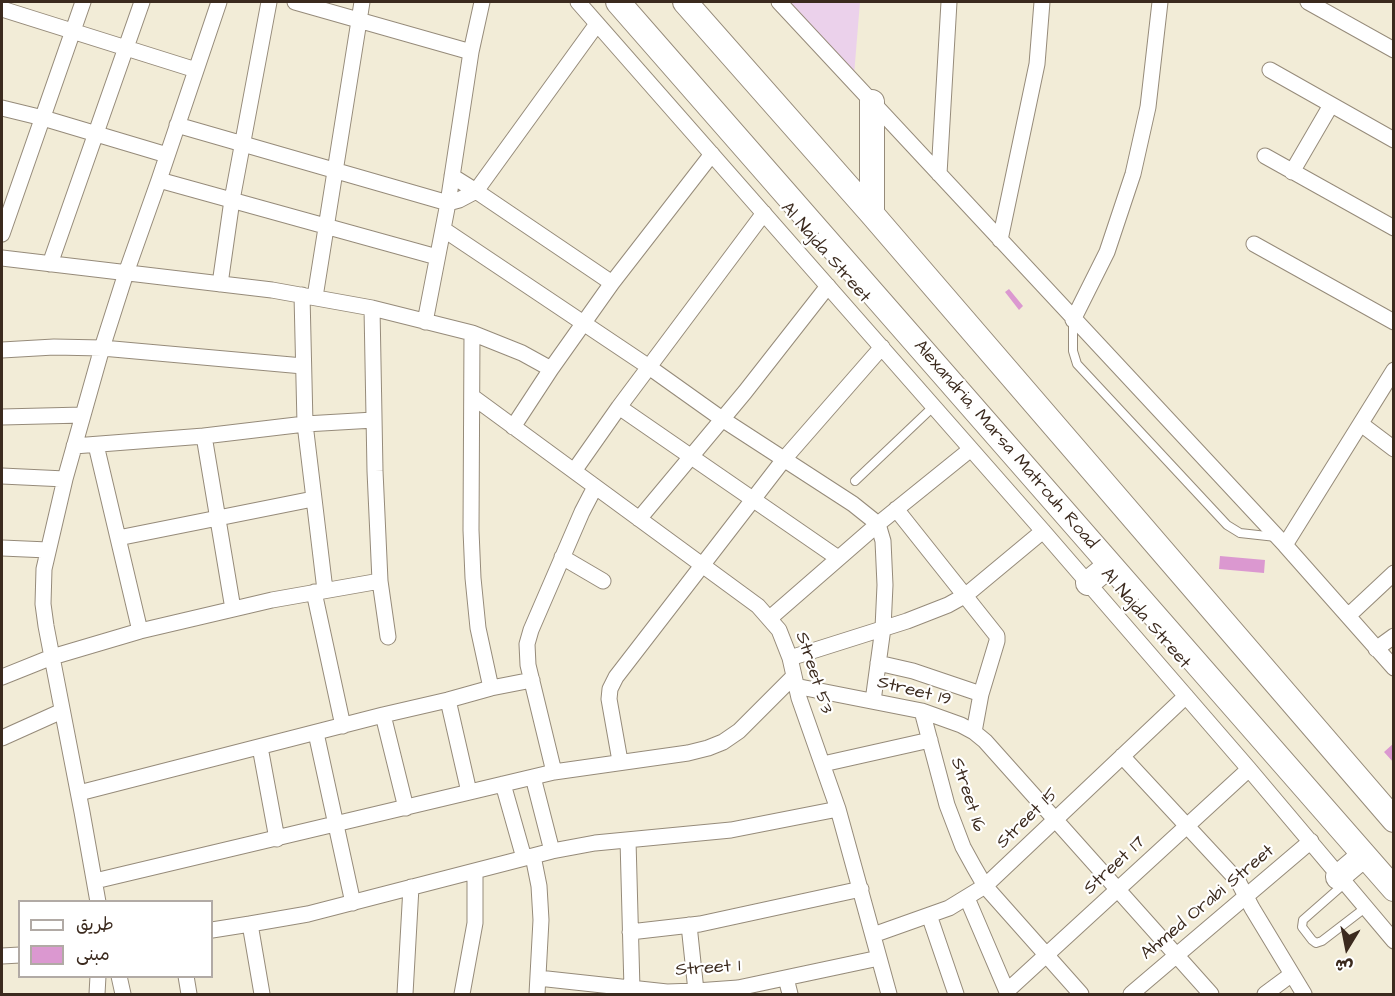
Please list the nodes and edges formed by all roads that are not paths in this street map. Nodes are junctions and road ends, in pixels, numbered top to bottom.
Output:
1 (83, 2) edge
2 (142, 2) edge
3 (219, 2) edge
4 (269, 2) edge
5 (295, 2) edge
6 (362, 2) edge
7 (482, 2) edge
8 (578, 2) edge
9 (618, 2) edge
10 (685, 2) edge
11 (779, 2) edge
12 (949, 2) edge
13 (1042, 2) edge
14 (1160, 2) edge
15 (1308, 2) edge
16 (2, 9) edge
17 (359, 20) junction
18 (597, 24) junction
19 (73, 32) junction
20 (126, 47) junction
21 (1394, 50) edge
22 (471, 52) junction
23 (196, 70) junction
24 (1270, 70) dead end
25 (872, 102) junction
26 (1331, 105) junction
27 (2, 108) edge
28 (42, 118) junction
29 (177, 125) junction
30 (95, 135) junction
31 (1394, 140) edge
32 (242, 143) junction
33 (712, 154) junction
34 (167, 155) junction
35 (1264, 156) dead end
36 (335, 170) junction
37 (1292, 172) junction
38 (939, 174) junction
39 (452, 176) junction
40 (159, 180) junction
41 (476, 190) junction
42 (232, 200) junction
43 (448, 203) junction
44 (764, 213) junction
45 (872, 214) junction
46 (326, 227) junction
47 (1394, 228) edge
48 (443, 229) junction
49 (2, 234) edge
50 (1000, 240) junction
51 (1254, 244) dead end
52 (437, 257) junction
53 (2, 258) edge
54 (50, 264) junction
55 (126, 273) junction
56 (612, 283) junction
57 (220, 284) junction
58 (828, 286) junction
59 (309, 296) junction
60 (372, 308) junction
61 (1073, 320) junction
62 (425, 322) junction
63 (1394, 322) edge
64 (584, 323) junction
65 (472, 333) junction
66 (882, 347) junction
67 (102, 348) junction
68 (2, 350) edge
69 (303, 366) junction
70 (649, 367) junction
71 (550, 369) junction
72 (1394, 369) edge
73 (472, 398) junction
74 (934, 406) junction
75 (619, 407) junction
76 (83, 415) junction
77 (2, 417) edge
78 (723, 419) junction
79 (374, 420) junction
80 (305, 424) junction
81 (1361, 424) junction
82 (513, 427) junction
83 (204, 436) junction
84 (96, 445) junction
85 (74, 446) junction
86 (971, 448) junction
87 (1394, 449) edge
88 (691, 457) junction
89 (785, 458) junction
90 (574, 471) junction
91 (2, 476) edge
92 (65, 478) junction
93 (855, 481) dead end
94 (595, 486) junction
95 (313, 499) junction
96 (753, 500) junction
97 (896, 509) junction
98 (218, 519) junction
99 (639, 519) junction
100 (878, 524) junction
101 (1044, 531) junction
102 (118, 538) junction
103 (1281, 541) junction
104 (2, 548) edge
105 (48, 550) junction
106 (562, 557) junction
107 (838, 558) junction
108 (702, 565) junction
109 (1110, 565) junction
110 (1394, 573) edge
111 (603, 580) dead end
112 (380, 581) junction
113 (1088, 583) junction
114 (320, 591) junction
115 (966, 595) junction
116 (233, 609) junction
117 (1348, 616) junction
118 (770, 618) junction
119 (883, 628) junction
120 (140, 631) junction
121 (1394, 636) edge
122 (388, 637) dead end
123 (1376, 649) junction
124 (52, 657) junction
125 (790, 658) junction
126 (878, 663) junction
127 (1394, 668) edge
128 (2, 678) edge
129 (531, 680) junction
130 (794, 681) junction
131 (491, 688) junction
132 (981, 694) junction
133 (1186, 696) junction
134 (448, 700) junction
135 (873, 701) junction
136 (62, 711) junction
137 (922, 711) junction
138 (383, 715) junction
139 (343, 726) junction
140 (974, 732) junction
141 (316, 733) junction
142 (2, 738) edge
143 (930, 740) junction
144 (260, 747) junction
145 (1122, 756) junction
146 (620, 761) junction
147 (823, 764) junction
148 (1249, 769) junction
149 (554, 772) junction
150 (533, 777) junction
151 (503, 784) junction
152 (469, 792) junction
153 (79, 794) junction
154 (405, 808) junction
155 (838, 809) junction
156 (1394, 820) edge
157 (1054, 821) junction
158 (335, 825) junction
159 (1187, 826) junction
160 (277, 839) junction
161 (628, 840) junction
162 (1311, 842) junction
163 (552, 851) junction
164 (1364, 855) junction
165 (528, 857) junction
166 (475, 871) junction
167 (1341, 880) junction
168 (95, 881) junction
169 (985, 886) junction
170 (411, 887) junction
171 (861, 889) junction
172 (1394, 889) edge
173 (1117, 890) junction
174 (1247, 896) junction
175 (968, 898) junction
176 (98, 900) edge
177 (353, 903) junction
178 (1365, 908) junction
179 (929, 915) junction
180 (250, 924) junction
181 (689, 925) junction
182 (213, 930) edge
183 (630, 932) junction
184 (873, 935) junction
185 (1394, 941) edge
186 (18, 955) edge
187 (2, 956) edge
188 (1046, 956) junction
189 (1177, 956) junction
190 (879, 958) junction
191 (1292, 974) junction
192 (98, 978) edge
193 (119, 978) edge
194 (186, 978) edge
195 (538, 978) junction
196 (786, 978) junction
197 (632, 989) junction
198 (696, 991) junction
199 (738, 991) edge
200 (97, 994) edge
201 (123, 994) edge
202 (189, 994) edge
203 (262, 994) edge
204 (405, 994) edge
205 (462, 994) edge
206 (537, 994) edge
207 (790, 994) edge
208 (889, 994) edge
209 (956, 994) edge
210 (1007, 994) edge
211 (1081, 994) edge
212 (1131, 994) edge
213 (1211, 994) edge
214 (1265, 994) edge
215 (1304, 994) edge

1 - 19 street
2 - 20 street
3 - 23 street
4 - 32 street
5 - 17 street
6 - 17 street
7 - 22 street
8 - 18 street, Al Najda Street
9 - 109 main road, Alexandria, Marsa Matrouh Road
10 - 45 main road
11 - 25 street
12 - 38 street
13 - 50 street
14 - 61 street
15 - 21 street
16 - 19 street
17 - 22 street
17 - 36 street
18 - 33 street, Al Najda Street
18 - 41 street
19 - 20 street
19 - 28 street
20 - 23 street
20 - 30 street
22 - 39 street
23 - 29 street
24 - 26 street
25 - 38 street
25 - 45 main road
26 - 31 street
26 - 37 street
27 - 28 street
28 - 30 street
28 - 49 street
29 - 32 street
29 - 34 street
30 - 34 street
30 - 54 street
32 - 36 street
32 - 42 street
33 - 44 street, Al Najda Street
33 - 56 street
34 - 40 street
35 - 37 street
36 - 43 street
36 - 46 street
37 - 47 street
38 - 50 street
39 - 41 street
39 - 43 street
40 - 42 street
40 - 55 street
41 - 43 street
41 - 56 street
42 - 46 street
42 - 57 street
43 - 48 street
44 - 58 street, Al Najda Street
44 - 70 street
45 - 156 main road
46 - 52 street
46 - 59 street
48 - 52 street
48 - 64 street
50 - 61 street
51 - 63 street
52 - 62 street
53 - 54 street
54 - 55 street
55 - 57 street
55 - 67 street
56 - 64 street
57 - 59 street
58 - 66 street, Al Najda Street
58 - 78 street
59 - 60 street
59 - 69 street
60 - 62 street
60 - 79 street
61 - 103 street
61 - 103 lane
62 - 65 street
64 - 70 street
64 - 71 street
65 - 71 street
65 - 73 street
66 - 74 street, Al Najda Street
66 - 89 street
67 - 68 street
67 - 69 street
67 - 76 street
69 - 80 street
70 - 75 street
70 - 78 street
71 - 82 street
72 - 81 street
73 - 82 street, Street 53
73 - 131 street
74 - 86 street, Al Najda Street
74 - 93 lane
75 - 88 street
75 - 90 street
76 - 77 street
76 - 85 street
78 - 88 street
78 - 89 street
79 - 80 street
79 - 112 street
80 - 83 street
80 - 95 street
81 - 87 street
81 - 103 street
82 - 90 street, Street 53
83 - 84 street
83 - 98 street
84 - 85 street
84 - 102 street
85 - 92 street
86 - 97 street
86 - 101 street, Al Najda Street
88 - 96 street
88 - 99 street
89 - 96 street
89 - 100 street
90 - 94 street, Street 53
91 - 92 street
92 - 105 street
94 - 99 street, Street 53
94 - 106 street
95 - 98 street
95 - 114 street
96 - 107 street
96 - 108 street
97 - 100 street
97 - 115 street
98 - 102 street
98 - 116 street
99 - 108 street, Street 53
100 - 107 street
100 - 119 street
101 - 113 street, Al Najda Street
101 - 115 street
102 - 120 street
103 - 117 street
104 - 105 street
105 - 124 street
106 - 111 street
106 - 129 street
107 - 118 street
108 - 118 street, Street 53
108 - 146 street
109 - 113 main road
109 - 164 main road, Alexandria, Marsa Matrouh Road
110 - 117 street
112 - 114 street
112 - 122 street
113 - 133 street, Al Najda Street
114 - 116 street
114 - 139 street
115 - 119 street
115 - 132 street
116 - 120 street
117 - 123 street
118 - 125 street, Street 53
119 - 125 street
119 - 126 street
120 - 124 street
121 - 123 street
123 - 127 street
124 - 128 street
124 - 136 street
125 - 130 street, Street 53
126 - 132 street
126 - 135 street
129 - 131 street
129 - 149 street
130 - 135 street, Street 19
130 - 146 street
130 - 147 street, Street 53
131 - 134 street
132 - 140 street
133 - 145 street, Street 15
133 - 148 street, Al Najda Street
134 - 138 street
134 - 152 street
135 - 137 street, Street 19
136 - 142 street
136 - 153 street
137 - 140 street, Street 19
137 - 143 street, Street 16
138 - 139 street
138 - 154 street
139 - 141 street
140 - 157 street, Street 19
141 - 144 street
141 - 158 street
143 - 147 street
143 - 169 street, Street 16
144 - 153 street
144 - 160 street
145 - 157 street, Street 15
145 - 159 street
146 - 149 street
147 - 155 street, Street 53
148 - 159 street, Street 17
148 - 162 street, Al Najda Street
149 - 150 street
150 - 151 street
150 - 163 street
151 - 152 street
151 - 165 street
152 - 154 street
153 - 168 street
154 - 158 street
155 - 161 street
155 - 171 street, Street 53
157 - 169 street, Street 15
157 - 173 street, Street 19
158 - 160 street
158 - 177 street
159 - 173 street, Street 17
159 - 174 street
160 - 168 street
161 - 163 street
161 - 183 street
162 - 167 street, Al Najda Street
162 - 174 street, Ahmed Orabi Street
163 - 165 street
164 - 167 main road
164 - 172 main road, Alexandria, Marsa Matrouh Road
165 - 166 street
165 - 195 street
166 - 170 street
166 - 205 street
167 - 178 street, Al Najda Street
167 - 178 lane
168 - 176 street
169 - 175 street, Street 15
169 - 188 street, Street 16
170 - 177 street
170 - 204 street
171 - 181 street
171 - 184 street, Street 53
173 - 188 street, Street 17
173 - 189 street, Street 19
174 - 189 street, Ahmed Orabi Street
174 - 191 street
175 - 179 street, Street 15
175 - 210 street
177 - 180 street
178 - 185 street, Al Najda Street
179 - 184 street, Street 15
179 - 209 street
180 - 182 street
180 - 203 street
181 - 183 street
181 - 198 street
183 - 197 street
184 - 190 street, Street 53
186 - 187 street
188 - 210 street, Street 17
188 - 211 street, Street 16
189 - 212 street, Ahmed Orabi Street
189 - 213 street, Street 19
190 - 196 street, Street 1
190 - 208 street, Street 53
191 - 214 street
191 - 215 street
192 - 200 street
193 - 201 street
194 - 202 street
195 - 197 street, Street 1
195 - 206 street
196 - 199 street, Street 1
196 - 207 street
197 - 198 street, Street 1
198 - 199 street, Street 1

